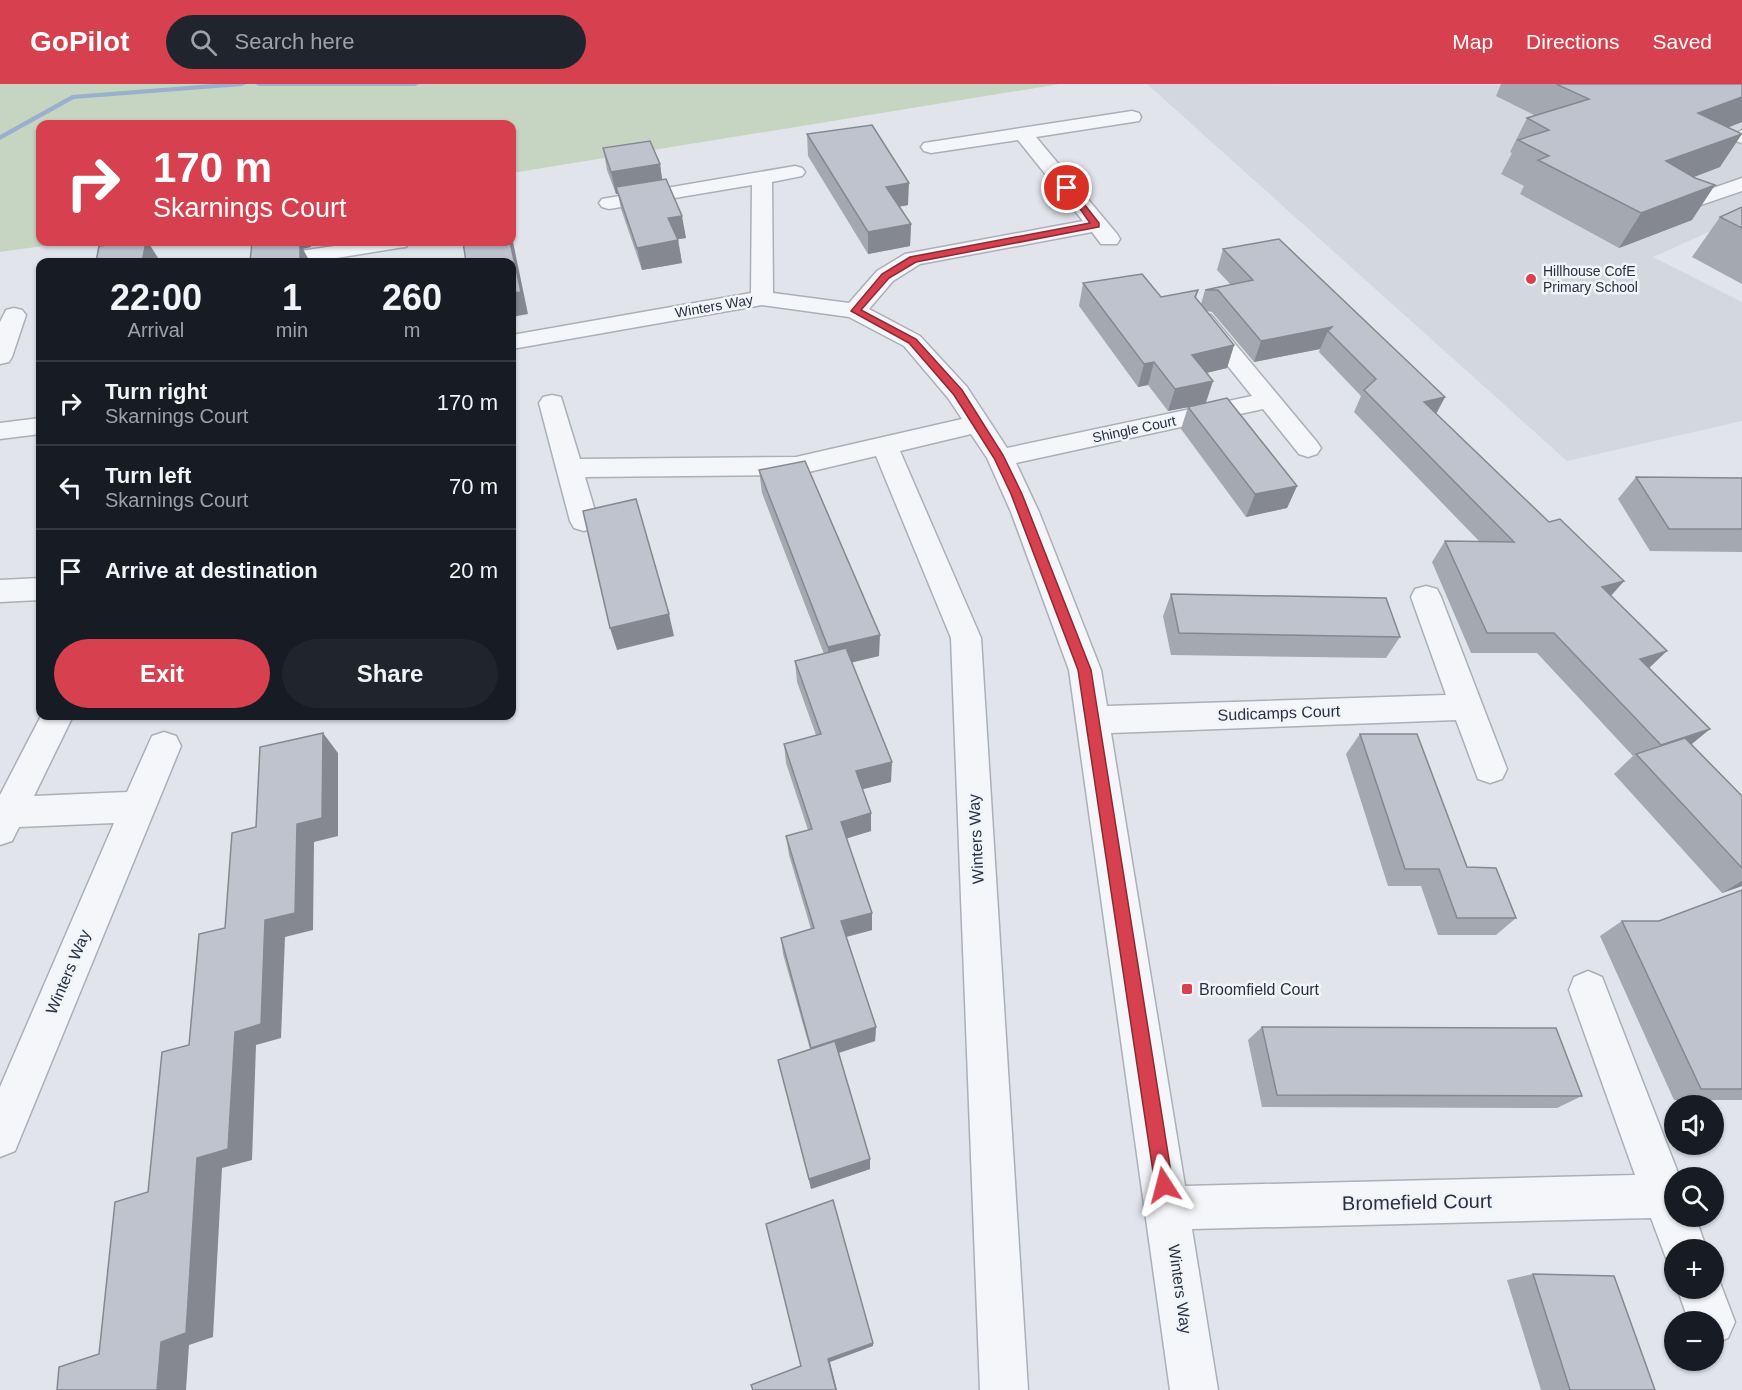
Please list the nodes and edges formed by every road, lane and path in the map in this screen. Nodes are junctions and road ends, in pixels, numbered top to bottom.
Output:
1 (1132, 117) dead end
2 (1023, 133) junction
3 (932, 147) dead end
4 (795, 172) dead end
5 (762, 178) junction
6 (1742, 184) edge
7 (609, 203) dead end
8 (1680, 206) edge
9 (390, 246) edge
10 (374, 254) edge
11 (324, 258) edge
12 (762, 298) junction
13 (855, 311) junction
14 (15, 315) edge
15 (1202, 318) edge
16 (516, 341) edge
17 (0, 357) edge
18 (1269, 400) junction
19 (552, 403) dead end
20 (978, 424) junction
21 (36, 426) edge
22 (0, 431) edge
23 (885, 447) junction
24 (1308, 448) dead end
25 (1000, 458) junction
26 (569, 468) junction
27 (584, 521) edge
28 (36, 589) edge
29 (0, 591) edge
30 (1426, 597) dead end
31 (1467, 707) junction
32 (55, 720) edge
33 (1092, 720) junction
34 (164, 746) dead end
35 (1490, 769) dead end
36 (136, 807) junction
37 (5, 821) edge
38 (1588, 990) dead end
39 (0, 1136) edge
40 (1664, 1193) edge
41 (1664, 1196) edge
42 (1168, 1208) junction
43 (1004, 1390) edge
44 (1194, 1390) edge

1 - 2 street
2 - 3 street
2 - 13 street
4 - 5 street
5 - 7 street
5 - 12 street
6 - 8 street
9 - 10 street
10 - 11 street
12 - 13 street, Winters Way
12 - 16 street, Winters Way
13 - 20 street, Winters Way
14 - 17 street
15 - 18 street
18 - 24 street
18 - 25 street, Shingle Court
19 - 26 street
20 - 23 street
20 - 25 street, Winters Way
21 - 22 street
23 - 26 street
23 - 43 street, Winters Way
25 - 33 street, Winters Way
26 - 27 street
28 - 29 street
30 - 31 street
31 - 33 street, Sudicamps Court
31 - 35 street
32 - 37 street
33 - 42 street, Winters Way
34 - 36 street, Winters Way
36 - 37 street
36 - 39 street, Winters Way
38 - 40 street
41 - 42 street, Bromefield Court
42 - 44 street, Winters Way

